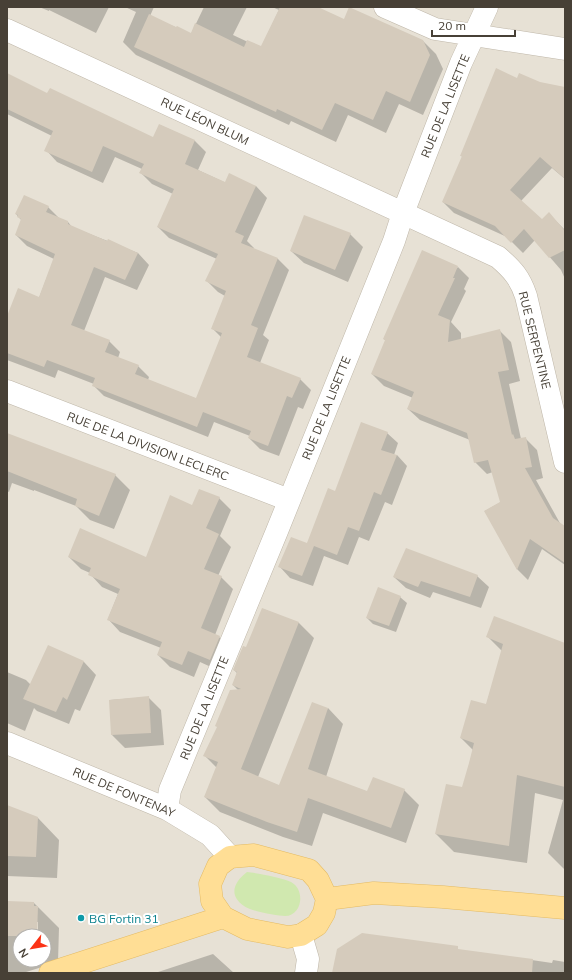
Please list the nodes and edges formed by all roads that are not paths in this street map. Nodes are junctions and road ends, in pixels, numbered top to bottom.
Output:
1 (385, 7) edge
2 (487, 7) edge
3 (7, 30) edge
4 (473, 36) junction
5 (565, 49) edge
6 (403, 213) junction
7 (7, 392) edge
8 (565, 462) edge
9 (289, 500) junction
10 (7, 743) edge
11 (167, 809) junction
12 (230, 857) junction
13 (327, 899) junction
14 (565, 908) edge
15 (216, 919) junction
16 (301, 935) junction
17 (50, 973) edge
18 (306, 973) edge

1 - 4 street
2 - 4 street, RUE DE LA LISETTE
3 - 6 street, RUE LÉON BLUM
4 - 5 street
4 - 6 street, RUE DE LA LISETTE
6 - 8 street, RUE SERPENTINE
6 - 9 street, RUE DE LA LISETTE
7 - 9 street, RUE DE LA DIVISION LECLERC
9 - 11 street, RUE DE LA LISETTE
10 - 11 street, RUE DE FONTENAY
11 - 12 street, RUE DE FONTENAY
12 - 13 main road
12 - 15 main road
13 - 14 main road
13 - 16 main road
15 - 16 main road
15 - 17 main road
16 - 18 street

